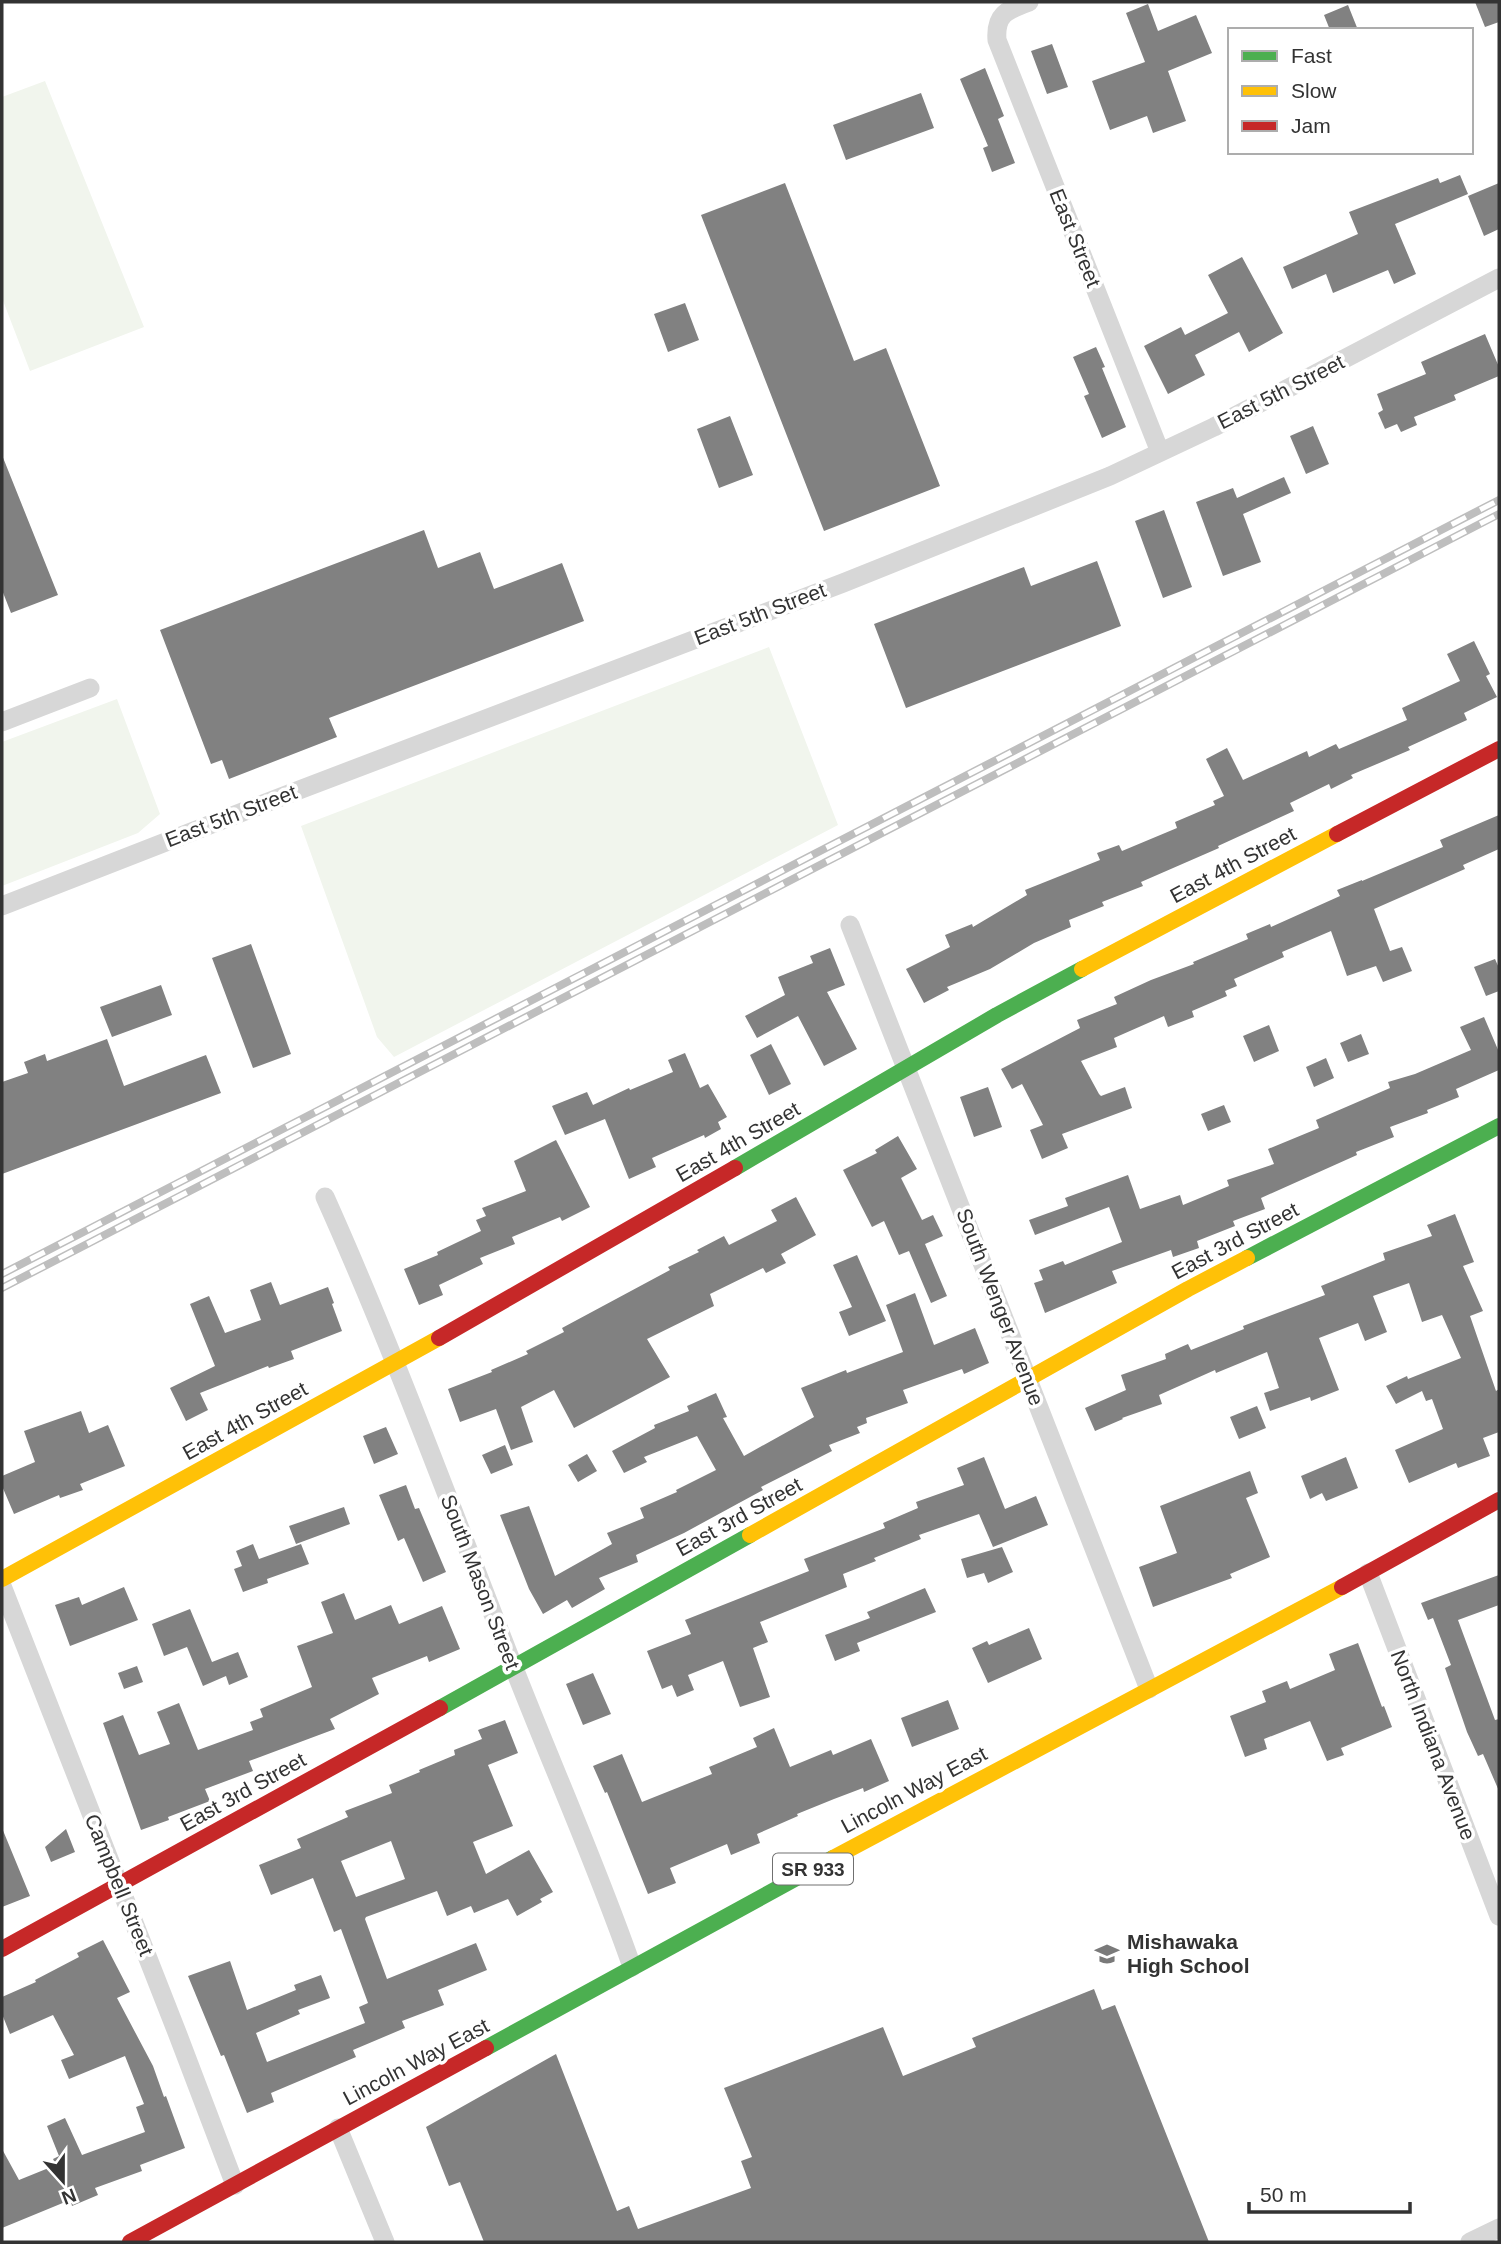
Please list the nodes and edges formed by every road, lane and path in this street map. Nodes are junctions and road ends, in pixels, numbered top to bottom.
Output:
1 (1028, 2) edge
2 (1499, 278) edge
3 (1160, 452) junction
4 (90, 688) dead end
5 (2, 722) edge
6 (1499, 749) edge
7 (2, 906) edge
8 (850, 925) dead end
9 (906, 1068) junction
10 (1499, 1126) edge
11 (325, 1197) dead end
12 (395, 1363) junction
13 (1028, 1379) junction
14 (1499, 1500) edge
15 (1368, 1573) junction
16 (2, 1579) edge
17 (2, 1586) edge
18 (514, 1667) junction
19 (1149, 1689) junction
20 (118, 1885) junction
21 (1499, 1916) edge
22 (2, 1949) edge
23 (632, 1967) junction
24 (338, 2128) junction
25 (235, 2185) junction
26 (1499, 2228) edge
27 (130, 2242) edge
28 (385, 2242) edge
29 (1470, 2242) edge

1 - 3 street, East Street
2 - 3 street, East 5th Street
3 - 7 street, East 5th Street
4 - 5 street
6 - 9 street, East 4th Street
8 - 9 street, South Wenger Avenue
9 - 12 street, East 4th Street
9 - 13 street, South Wenger Avenue
10 - 13 street, East 3rd Street
11 - 12 street, South Mason Street
12 - 16 street, East 4th Street
12 - 18 street, South Mason Street
13 - 18 street, East 3rd Street
13 - 19 street, South Wenger Avenue
14 - 15 street, Lincoln Way East / SR 933
15 - 19 street, Lincoln Way East / SR 933
15 - 21 street, North Indiana Avenue
17 - 20 street, Campbell Street
18 - 20 street, East 3rd Street
18 - 23 street, South Mason Street
19 - 23 street, Lincoln Way East / SR 933
20 - 22 street, East 3rd Street
20 - 25 street, Campbell Street
23 - 24 street, Lincoln Way East / SR 933
24 - 25 street, Lincoln Way East / SR 933
24 - 28 street
25 - 27 street, Lincoln Way East / SR 933
26 - 29 street

